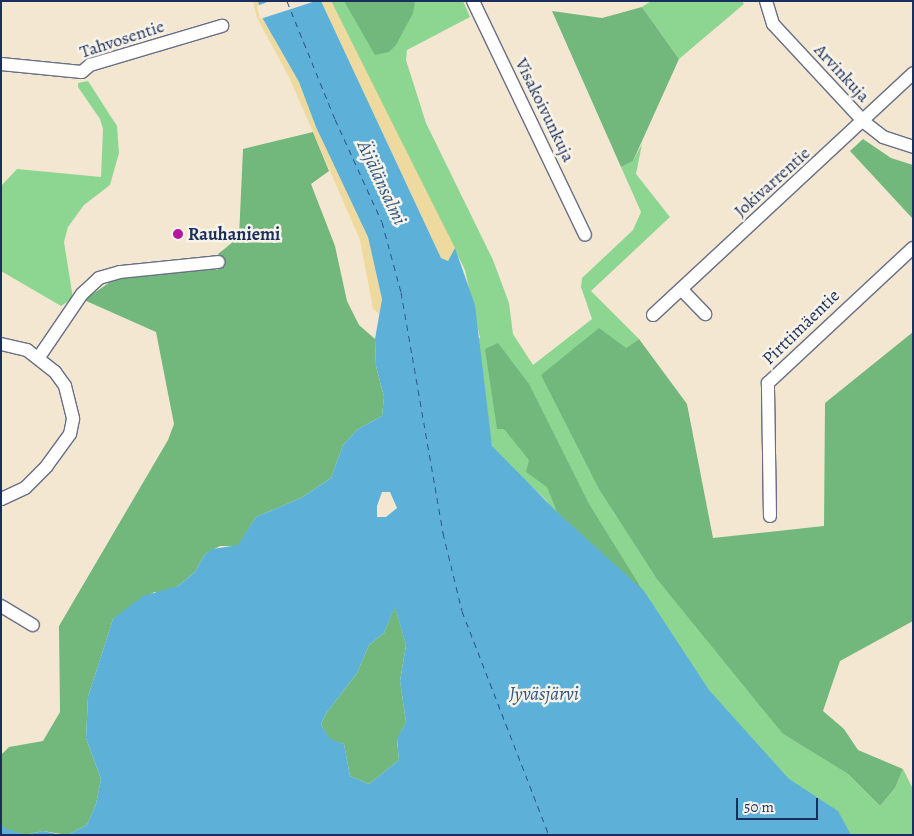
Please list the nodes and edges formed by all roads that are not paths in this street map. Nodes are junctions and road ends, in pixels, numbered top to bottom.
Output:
1 (473, 1) edge
2 (766, 1) edge
3 (222, 26) dead end
4 (1, 64) edge
5 (913, 73) edge
6 (864, 122) junction
7 (913, 147) edge
8 (586, 235) dead end
9 (913, 248) edge
10 (218, 262) dead end
11 (681, 289) junction
12 (705, 314) dead end
13 (653, 315) dead end
14 (1, 344) edge
15 (39, 357) junction
16 (1, 500) edge
17 (770, 516) dead end
18 (1, 606) edge
19 (33, 625) dead end

1 - 8 street, Visakoivunkuja
2 - 6 street, Arvinkuja
3 - 4 street, Tahvosentie
5 - 6 street, Jokivarrentie
6 - 7 street, Arvinkuja
6 - 11 street, Jokivarrentie
9 - 17 street, Pirttimäentie
10 - 15 street
11 - 12 street
11 - 13 street, Jokivarrentie
14 - 15 street
15 - 16 street
18 - 19 street

